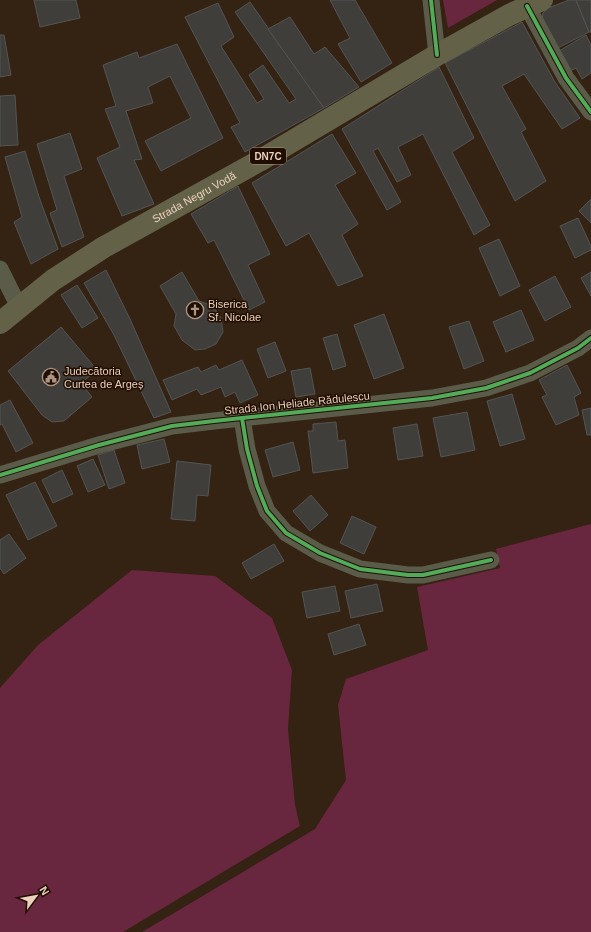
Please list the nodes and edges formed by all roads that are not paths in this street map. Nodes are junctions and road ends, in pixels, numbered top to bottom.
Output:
1 (431, 0) edge
2 (535, 3) edge
3 (437, 55) junction
4 (591, 112) edge
5 (0, 269) edge
6 (18, 307) junction
7 (0, 323) edge
8 (591, 338) edge
9 (242, 418) junction
10 (0, 475) edge
11 (490, 560) dead end

1 - 3 street
2 - 3 main road, Strada Negru Vodă / DN7C
2 - 4 street
3 - 6 main road, Strada Negru Vodă / DN7C
5 - 6 street
6 - 7 main road, Strada Negru Vodă / DN7C
8 - 9 street, Strada Ion Heliade Rădulescu
9 - 10 street, Strada Ion Heliade Rădulescu
9 - 11 street

